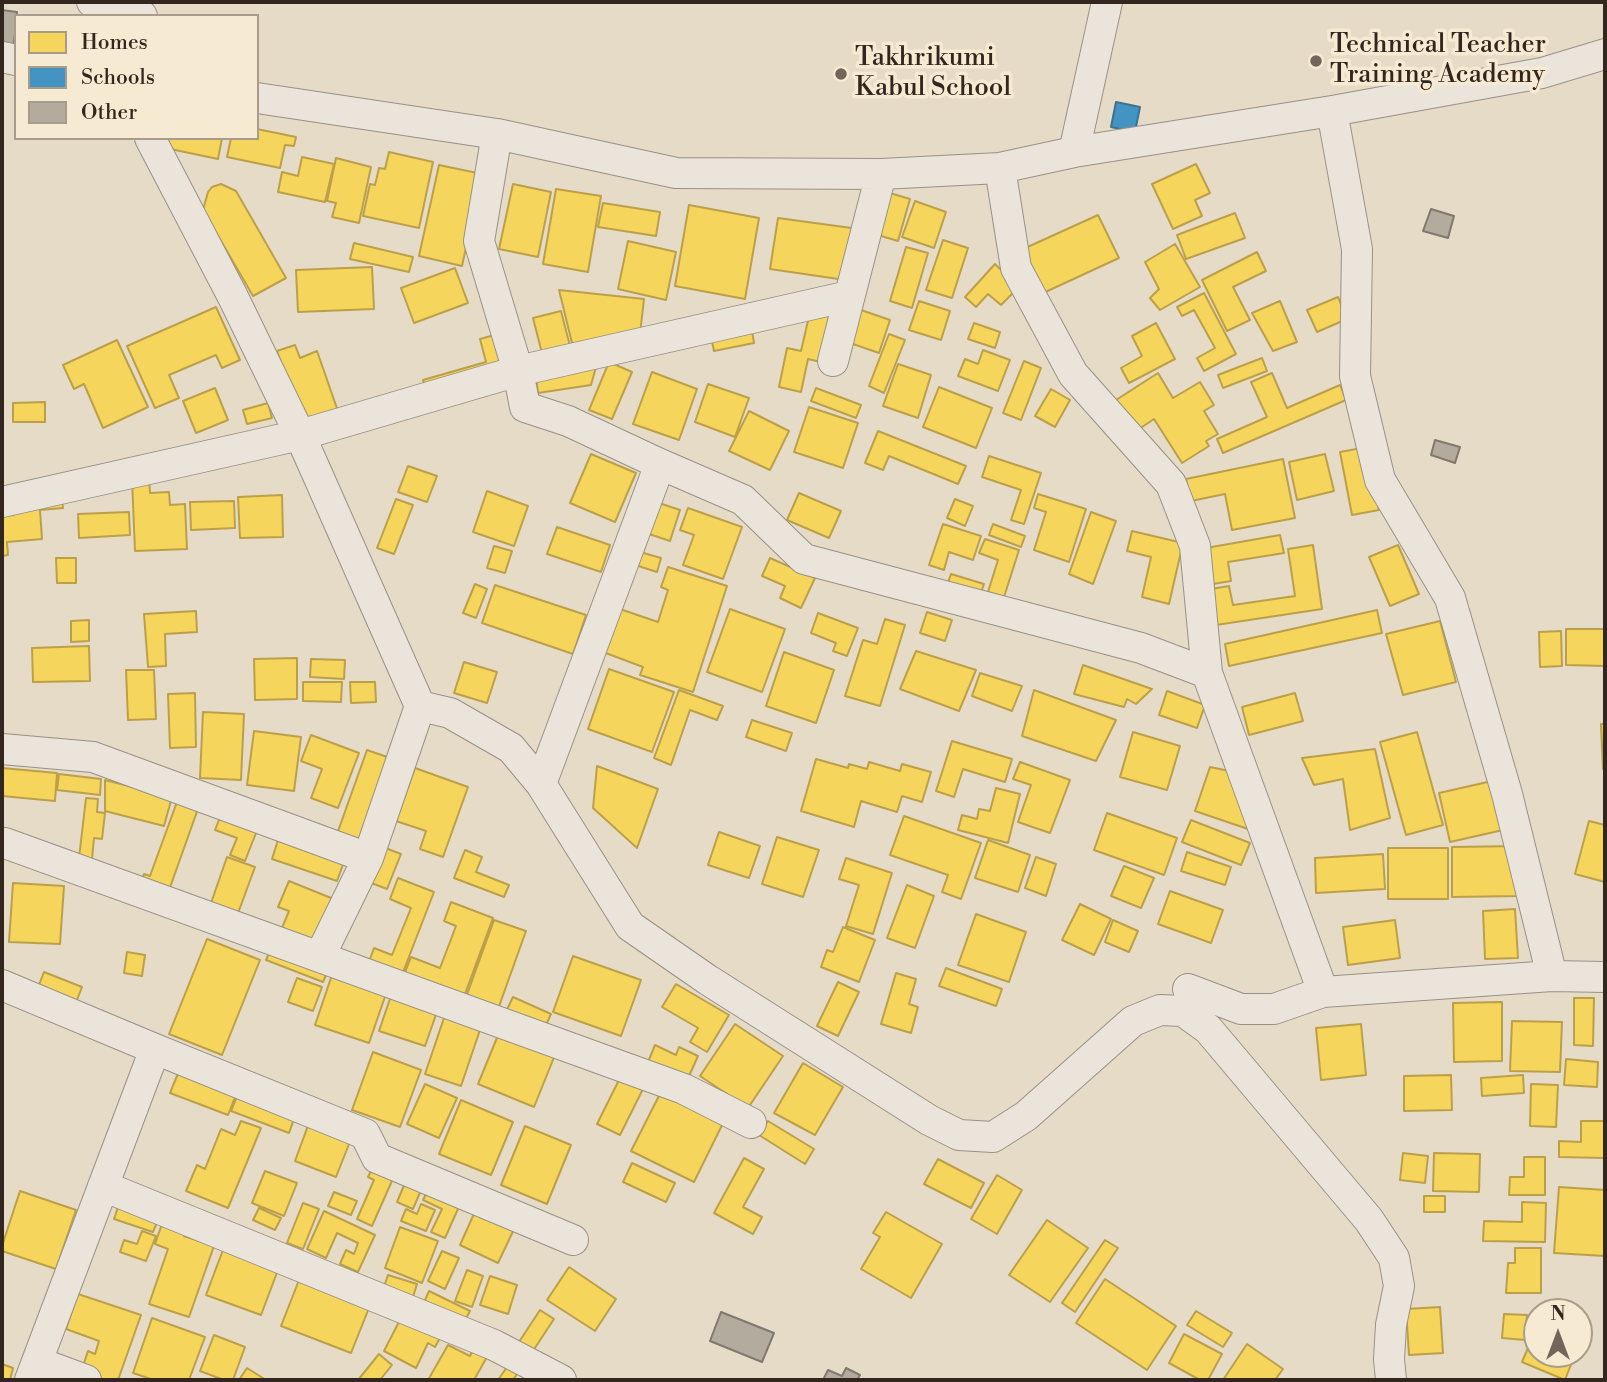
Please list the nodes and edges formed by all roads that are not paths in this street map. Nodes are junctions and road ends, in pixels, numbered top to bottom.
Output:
1 (92, 2) edge
2 (1107, 2) edge
3 (135, 14) edge
4 (1605, 54) edge
5 (259, 98) edge
6 (1332, 111) junction
7 (497, 134) junction
8 (151, 140) edge
9 (1074, 152) junction
10 (1000, 168) junction
11 (881, 174) junction
12 (849, 296) junction
13 (833, 361) dead end
14 (518, 372) junction
15 (300, 435) junction
16 (660, 464) junction
17 (2, 502) edge
18 (1207, 673) junction
19 (420, 706) junction
20 (2, 749) edge
21 (541, 784) junction
22 (5, 843) dead end
23 (368, 858) junction
24 (320, 956) junction
25 (1552, 976) junction
26 (1605, 977) edge
27 (2, 985) edge
28 (1188, 989) dead end
29 (1323, 992) junction
30 (155, 1049) junction
31 (751, 1123) dead end
32 (103, 1186) junction
33 (573, 1240) dead end
34 (34, 1371) edge
35 (86, 1380) edge
36 (561, 1380) edge
37 (1391, 1380) edge

1 - 3 street
2 - 9 street
4 - 6 street
5 - 7 street
6 - 9 street
6 - 25 street
7 - 11 street
7 - 14 street
8 - 15 street
9 - 10 street
10 - 11 street
10 - 18 street
11 - 12 street
12 - 13 street
12 - 14 street
14 - 15 street
14 - 16 street
15 - 17 street
15 - 19 street
16 - 18 street
16 - 21 street
18 - 29 street
19 - 21 street
19 - 23 street
20 - 23 street
21 - 37 street
22 - 24 street
23 - 24 street
24 - 31 street
25 - 26 street
25 - 29 street
27 - 30 street
28 - 29 street
30 - 32 street
30 - 33 street
32 - 34 street
32 - 36 street
34 - 35 street

